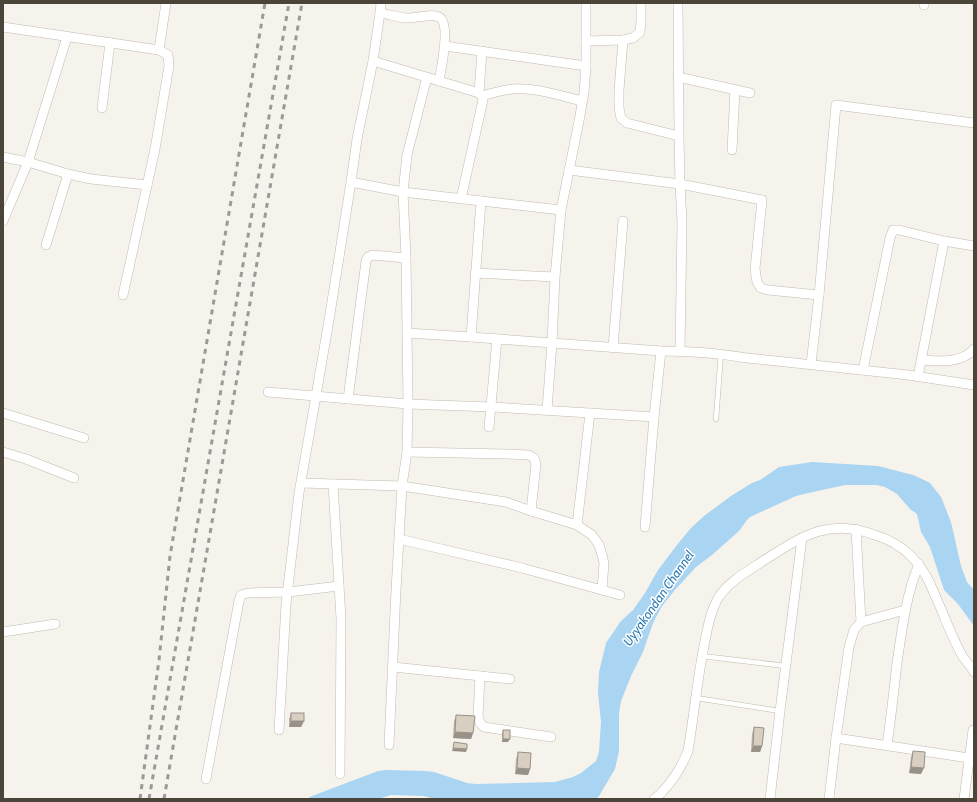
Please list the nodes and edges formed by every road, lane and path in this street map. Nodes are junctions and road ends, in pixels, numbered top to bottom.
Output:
1 (166, 3) edge
2 (380, 3) edge
3 (586, 3) edge
4 (641, 3) edge
5 (678, 3) edge
6 (380, 13) junction
7 (3, 26) edge
8 (67, 37) junction
9 (623, 40) junction
10 (586, 41) junction
11 (110, 43) junction
12 (445, 46) junction
13 (159, 50) junction
14 (482, 51) junction
15 (373, 61) junction
16 (586, 66) junction
17 (427, 77) junction
18 (678, 77) junction
19 (439, 81) junction
20 (734, 90) junction
21 (750, 93) dead end
22 (481, 94) junction
23 (582, 101) junction
24 (102, 108) dead end
25 (974, 123) edge
26 (679, 136) junction
27 (732, 150) dead end
28 (3, 157) edge
29 (28, 162) junction
30 (569, 170) junction
31 (68, 174) junction
32 (351, 182) junction
33 (680, 184) junction
34 (147, 185) junction
35 (403, 192) junction
36 (461, 198) junction
37 (481, 201) junction
38 (561, 210) junction
39 (3, 221) edge
40 (623, 221) dead end
41 (944, 241) junction
42 (46, 245) dead end
43 (974, 246) edge
44 (406, 258) junction
45 (475, 273) junction
46 (555, 277) junction
47 (123, 295) dead end
48 (819, 295) junction
49 (407, 333) junction
50 (471, 337) junction
51 (497, 339) junction
52 (552, 343) junction
53 (613, 348) junction
54 (974, 349) edge
55 (661, 351) junction
56 (680, 351) junction
57 (721, 353) junction
58 (921, 360) junction
59 (811, 364) junction
60 (863, 370) junction
61 (918, 376) junction
62 (974, 385) edge
63 (268, 392) dead end
64 (316, 396) junction
65 (348, 398) junction
66 (408, 404) junction
67 (492, 406) junction
68 (547, 410) junction
69 (3, 413) edge
70 (590, 413) junction
71 (654, 417) junction
72 (716, 419) dead end
73 (489, 427) dead end
74 (84, 438) dead end
75 (3, 452) edge
76 (407, 452) junction
77 (74, 478) dead end
78 (300, 483) junction
79 (333, 484) junction
80 (402, 486) junction
81 (531, 511) junction
82 (577, 524) junction
83 (645, 526) dead end
84 (856, 529) junction
85 (802, 538) junction
86 (399, 539) junction
87 (919, 564) junction
88 (339, 586) junction
89 (602, 590) junction
90 (288, 592) junction
91 (620, 595) dead end
92 (905, 610) junction
93 (861, 622) junction
94 (55, 624) dead end
95 (3, 632) edge
96 (702, 656) junction
97 (786, 666) junction
98 (393, 667) junction
99 (974, 672) edge
100 (480, 676) junction
101 (510, 679) dead end
102 (696, 698) junction
103 (780, 711) junction
104 (279, 730) dead end
105 (973, 730) dead end
106 (551, 737) dead end
107 (836, 738) junction
108 (389, 745) dead end
109 (887, 745) junction
110 (969, 758) junction
111 (340, 774) dead end
112 (206, 780) dead end
113 (654, 799) edge
114 (770, 799) edge
115 (830, 799) edge
116 (964, 799) edge

1 - 13 street
2 - 6 street
3 - 10 street
4 - 9 street
5 - 18 street
6 - 12 street
6 - 15 street
7 - 8 street
8 - 11 street
8 - 29 street
9 - 10 street
9 - 26 street
10 - 16 street
11 - 13 street
11 - 24 street
12 - 14 street
12 - 19 street
13 - 34 street
14 - 16 street
14 - 22 street
15 - 17 street
15 - 32 street
16 - 23 street
17 - 19 street
17 - 35 street
18 - 20 street
18 - 26 street
19 - 22 street
20 - 21 street
20 - 27 street
22 - 23 street
22 - 36 street
23 - 30 street
25 - 48 street
26 - 33 street
28 - 29 street
29 - 31 street
29 - 39 street
30 - 33 street
30 - 38 street
31 - 34 street
31 - 42 street
32 - 35 street
32 - 64 street
33 - 48 street
33 - 56 street
34 - 47 street
35 - 36 street
35 - 44 street
36 - 37 street
37 - 38 street
37 - 45 street
38 - 46 street
40 - 53 street
41 - 43 street
41 - 58 street
41 - 60 street
44 - 49 street
44 - 65 street
45 - 46 street
45 - 50 street
46 - 52 street
48 - 59 street
49 - 50 street
49 - 66 street
50 - 51 street
51 - 52 street
51 - 67 street
52 - 53 street
52 - 68 street
53 - 55 street
54 - 58 street
55 - 56 street
55 - 71 street
56 - 57 street
57 - 59 street
57 - 72 lane
58 - 61 street
59 - 60 street
60 - 61 street
61 - 62 street
63 - 64 street
64 - 65 street
64 - 78 street
65 - 66 street
66 - 67 street
66 - 76 street
67 - 68 street
67 - 73 street
68 - 70 street
69 - 74 street
70 - 71 street
70 - 82 street
71 - 83 street
75 - 77 street
76 - 80 street
76 - 81 street
78 - 79 street
78 - 90 street
79 - 80 street
79 - 88 street
80 - 81 street
80 - 86 street
81 - 82 street
82 - 89 street
84 - 85 street
84 - 87 street
84 - 93 street
85 - 96 street
85 - 97 street
86 - 89 street
86 - 98 street
87 - 92 street
87 - 99 street
88 - 90 street
88 - 111 street
89 - 91 street
90 - 104 street
90 - 112 street
92 - 93 street
92 - 109 street
93 - 107 street
94 - 95 street
96 - 97 lane
96 - 102 street
97 - 103 street
98 - 100 street
98 - 108 street
100 - 101 street
100 - 106 street
102 - 103 lane
102 - 113 street
103 - 114 street
105 - 110 street
107 - 109 street
107 - 115 street
109 - 110 street
110 - 116 street

